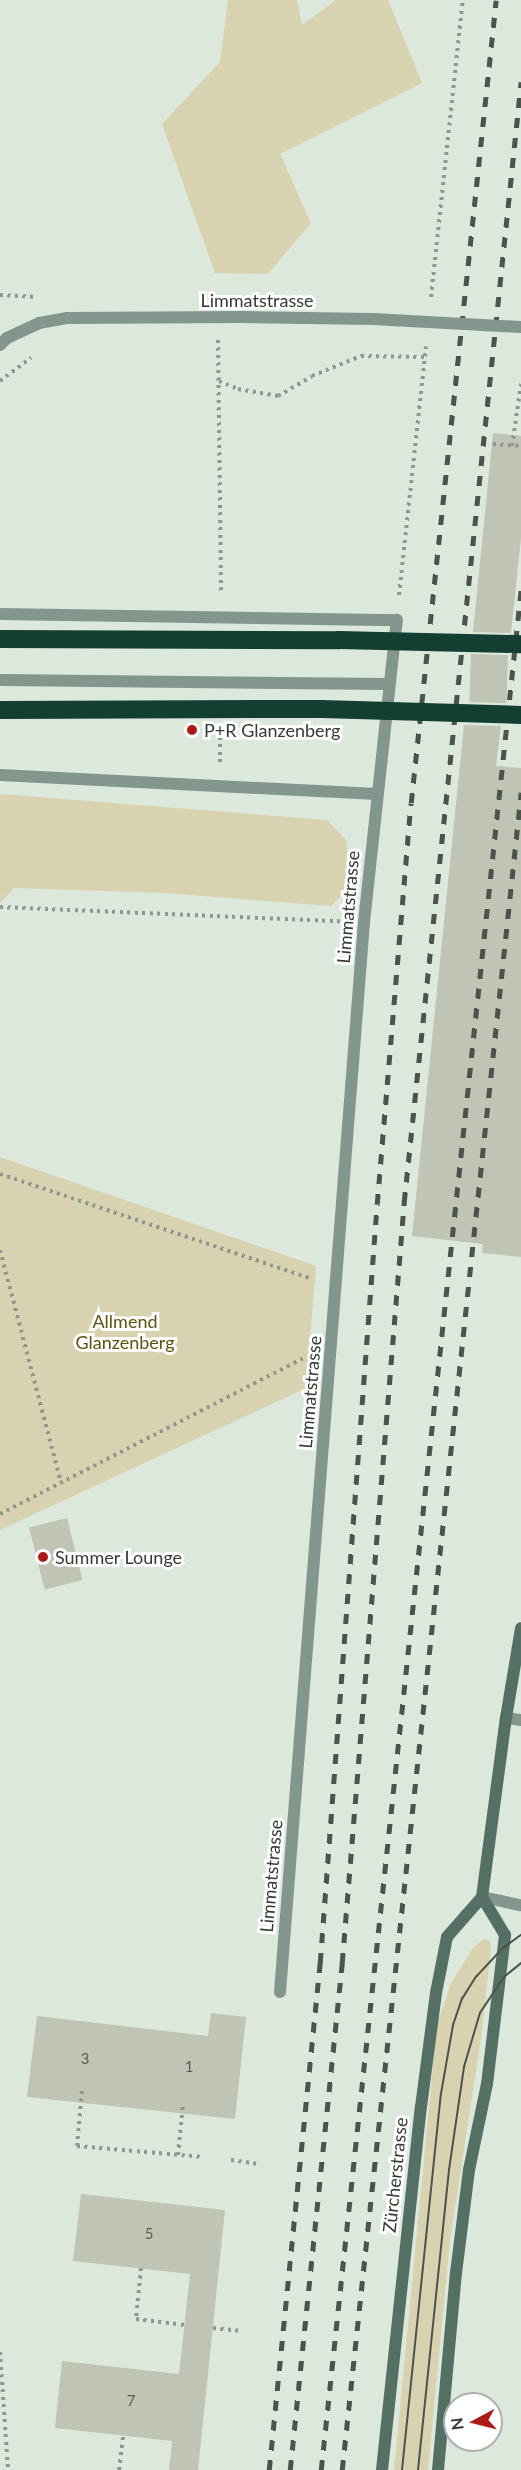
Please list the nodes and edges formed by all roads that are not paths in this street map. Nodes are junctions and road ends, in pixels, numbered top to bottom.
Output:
1 (521, 327) edge
2 (0, 345) edge
3 (0, 614) edge
4 (0, 639) edge
5 (521, 644) edge
6 (0, 680) edge
7 (388, 684) junction
8 (0, 710) edge
9 (521, 715) edge
10 (0, 775) edge
11 (377, 794) junction
12 (521, 1628) edge
13 (506, 1718) junction
14 (521, 1720) edge
15 (482, 1897) junction
16 (521, 1905) edge
17 (280, 1992) dead end
18 (382, 2470) edge
19 (438, 2470) edge

1 - 2 street, Limmatstrasse, bridge
3 - 7 street, Limmatstrasse
4 - 5 highway, bridge
6 - 7 street
7 - 11 street, Limmatstrasse
8 - 9 highway, bridge
10 - 11 street
11 - 17 street, Limmatstrasse
12 - 13 main road
13 - 14 street
13 - 15 main road
15 - 16 street
15 - 18 main road, Zürcherstrasse
15 - 19 main road

